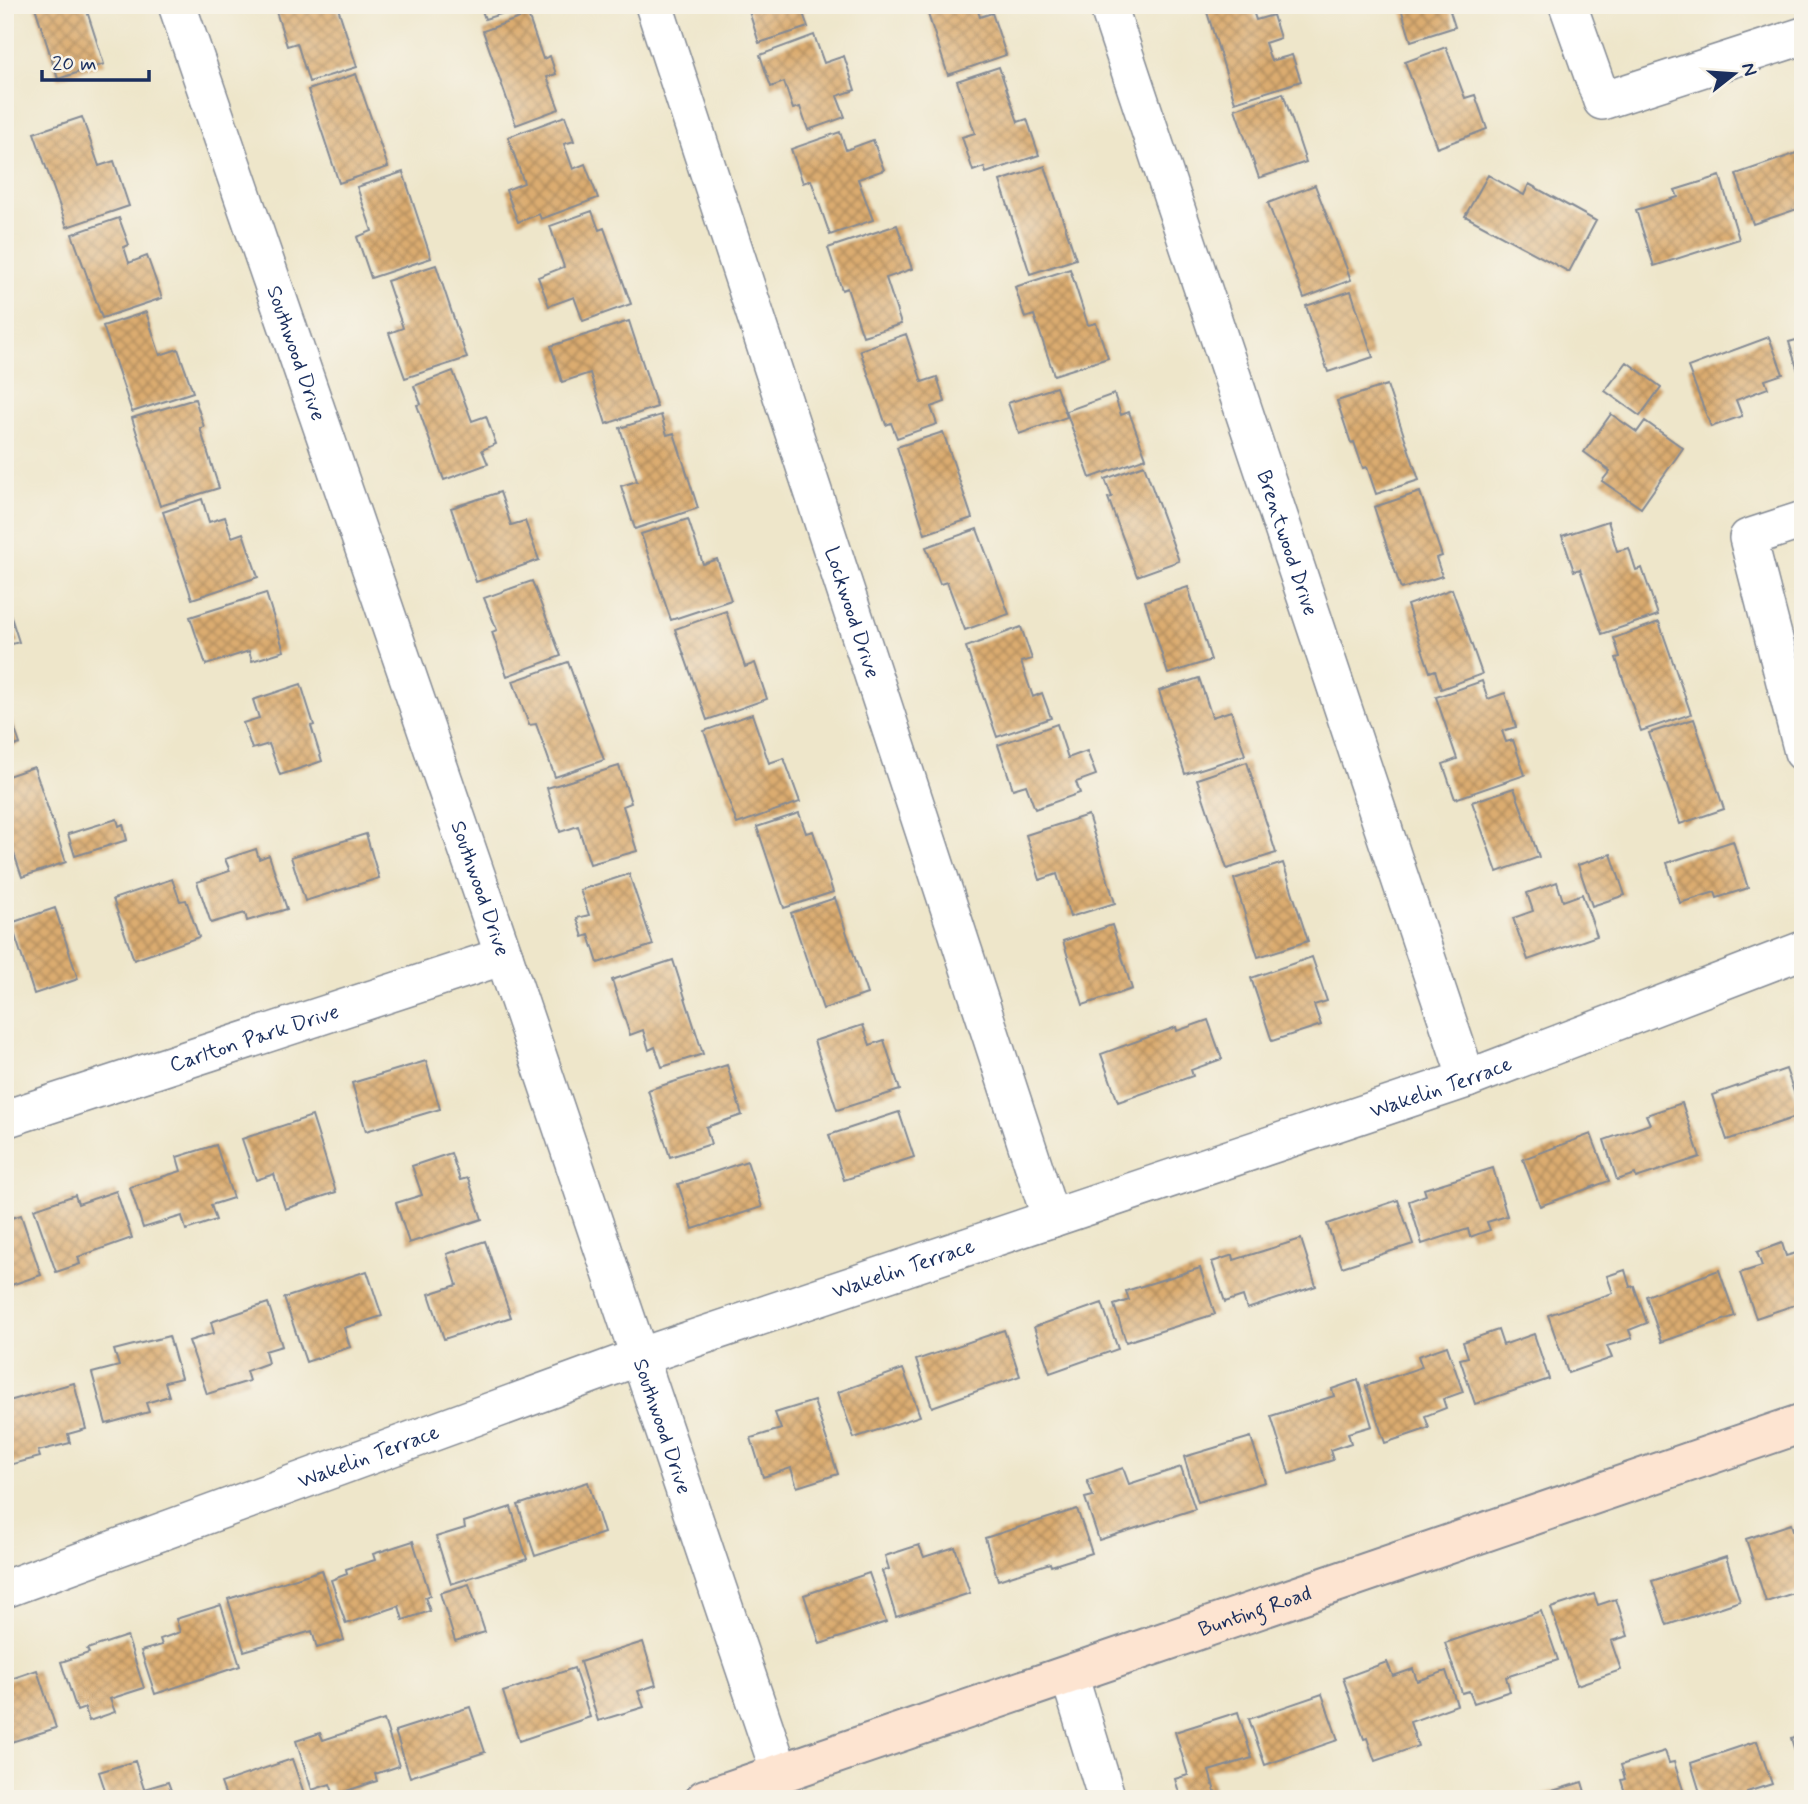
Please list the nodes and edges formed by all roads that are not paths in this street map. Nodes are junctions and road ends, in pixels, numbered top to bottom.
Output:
1 (177, 5) edge
2 (654, 5) edge
3 (1108, 5) edge
4 (1567, 5) edge
5 (1803, 36) edge
6 (1803, 520) edge
7 (1803, 752) edge
8 (1803, 950) edge
9 (504, 956) junction
10 (1467, 1079) junction
11 (5, 1119) edge
12 (1051, 1219) junction
13 (639, 1357) junction
14 (1803, 1423) edge
15 (5, 1589) edge
16 (1069, 1675) junction
17 (780, 1773) junction
18 (705, 1799) edge
19 (1107, 1799) edge

1 - 9 street, Southwood Drive
2 - 12 street, Lockwood Drive
3 - 10 street, Brentwood Drive
4 - 5 street
6 - 7 street
8 - 10 street, Wakelin Terrace
9 - 11 street, Carlton Park Drive
9 - 13 street, Southwood Drive
10 - 12 street, Wakelin Terrace
12 - 13 street, Wakelin Terrace
13 - 15 street, Wakelin Terrace
13 - 17 street, Southwood Drive
14 - 16 main road, Bunting Road
16 - 17 main road, Bunting Road
16 - 19 street
17 - 18 main road, Bunting Road

